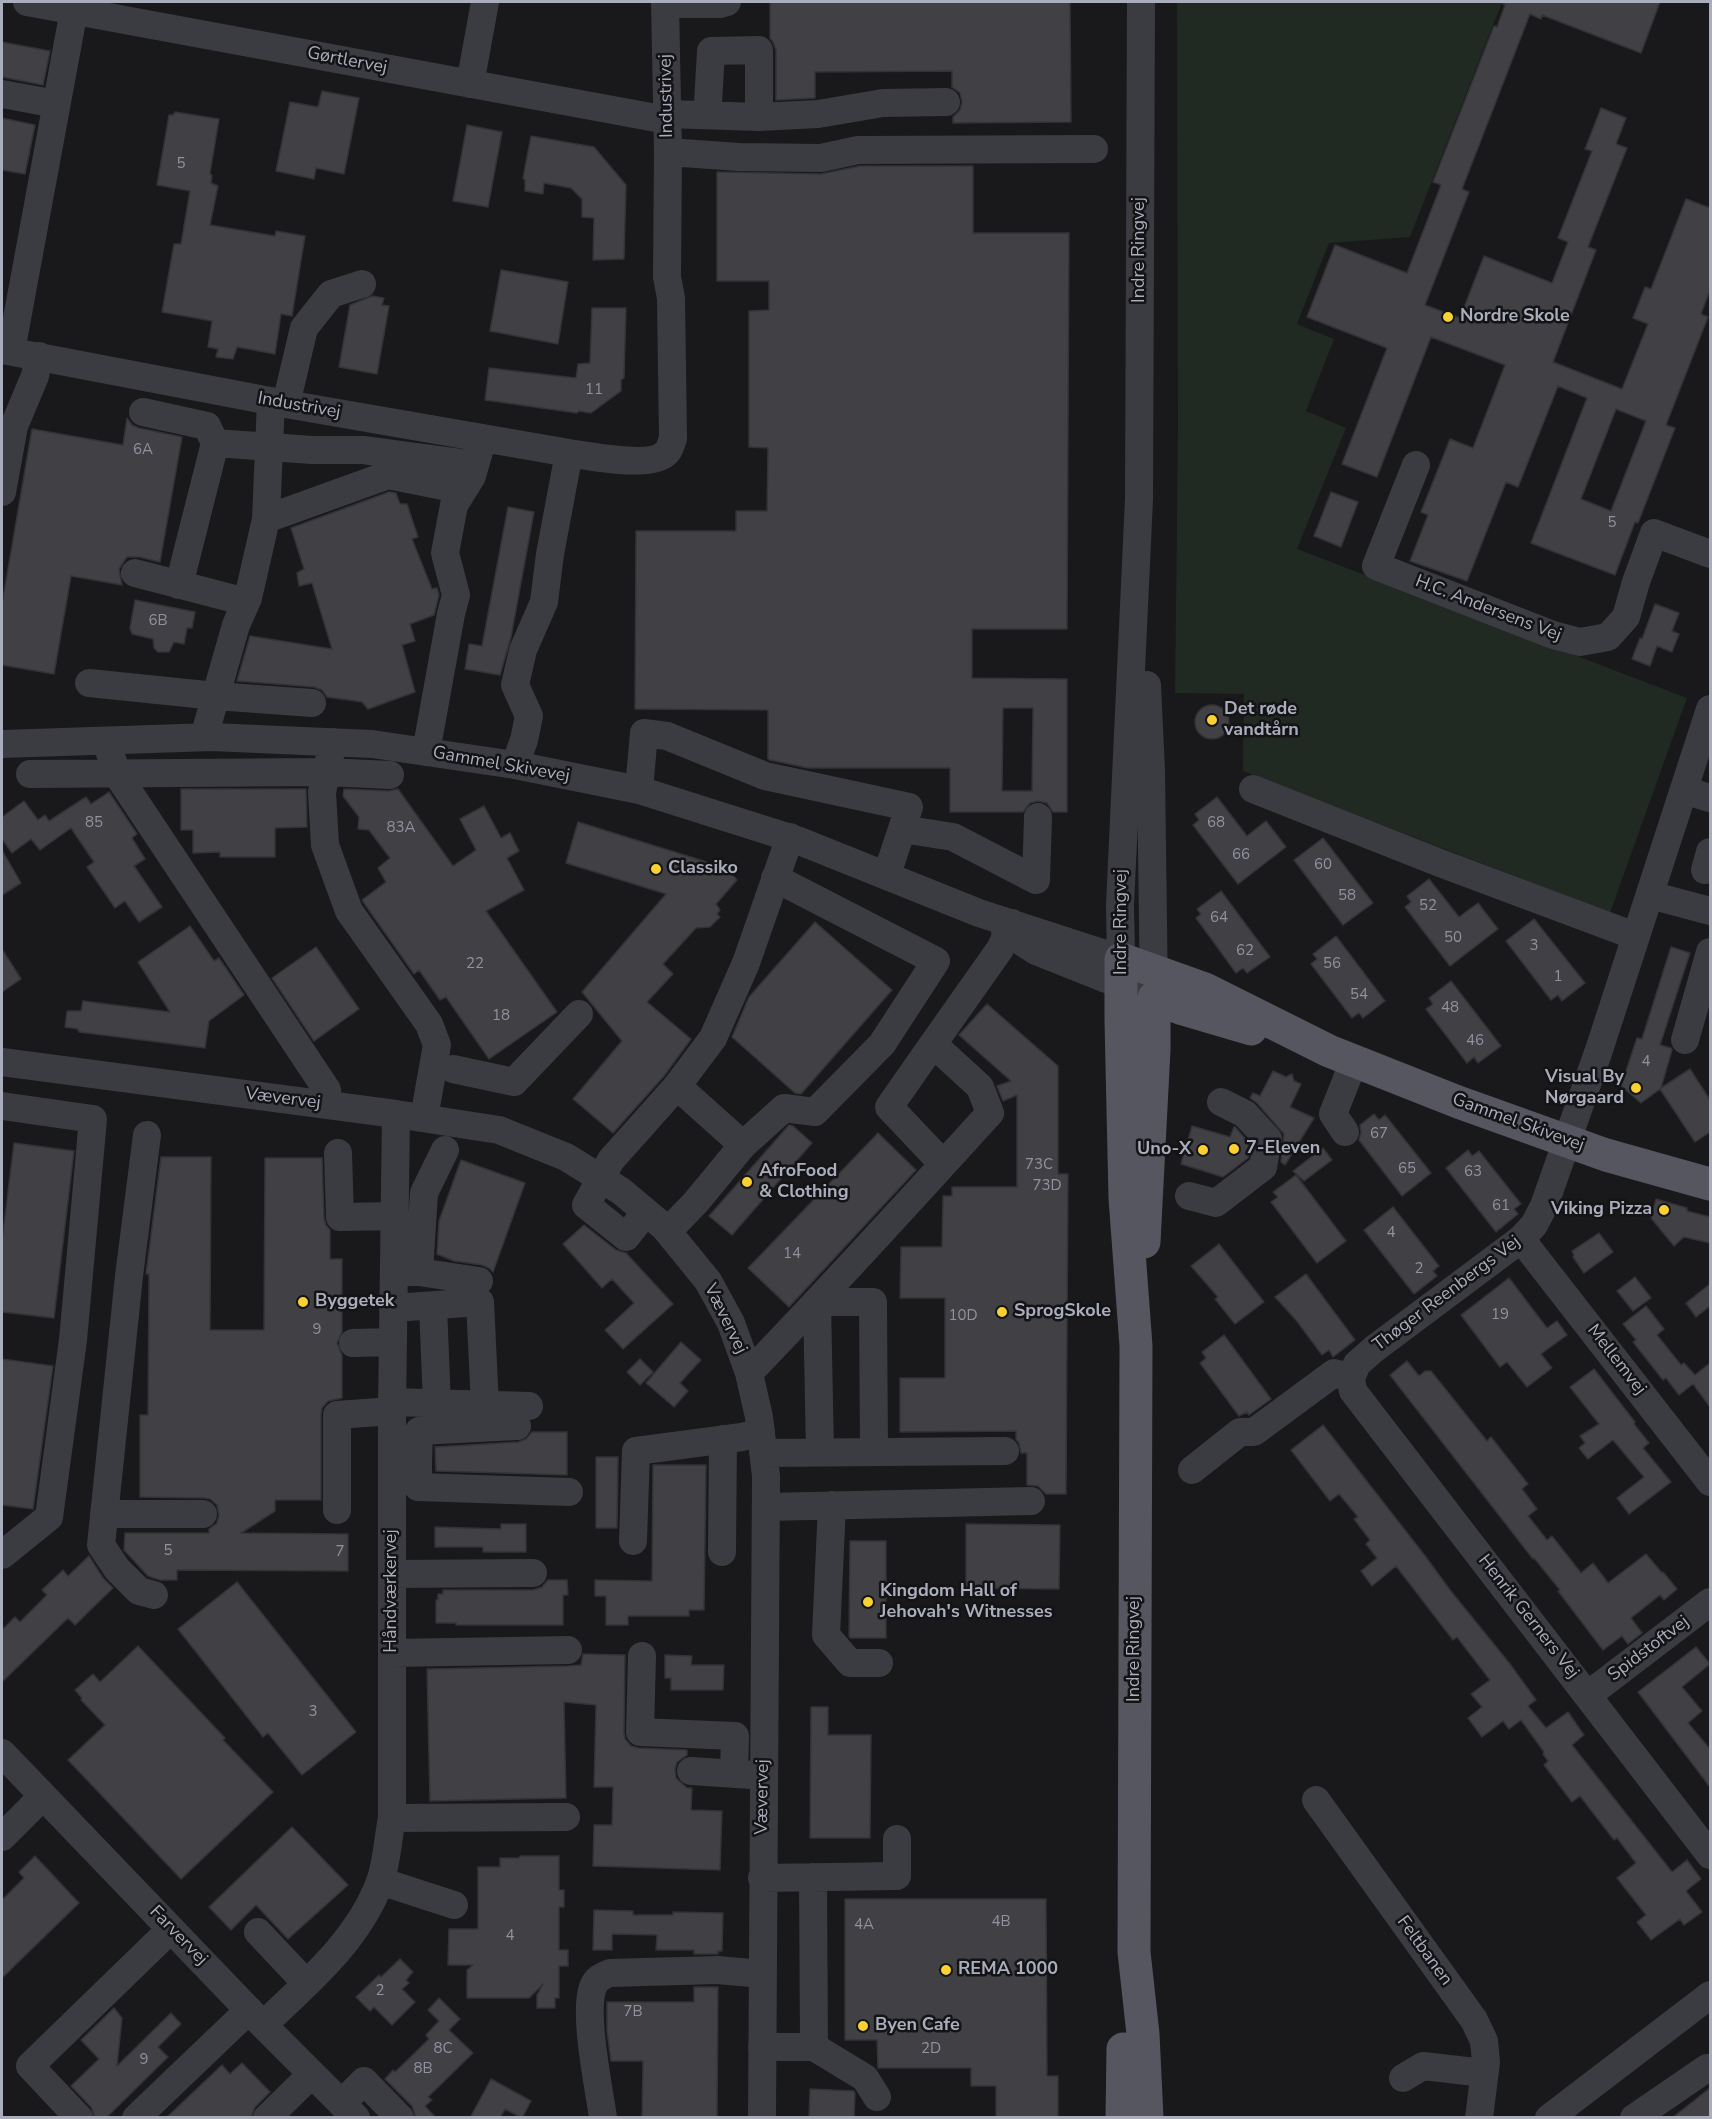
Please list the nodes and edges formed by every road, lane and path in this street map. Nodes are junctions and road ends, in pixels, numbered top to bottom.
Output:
1 (485, 2) edge
2 (727, 2) edge
3 (1141, 2) edge
4 (40, 3) edge
5 (665, 3) edge
6 (74, 10) junction
7 (470, 84) junction
8 (2, 94) edge
9 (946, 102) dead end
10 (708, 103) dead end
11 (56, 104) junction
12 (667, 117) junction
13 (759, 117) junction
14 (1094, 149) dead end
15 (668, 152) junction
16 (362, 284) dead end
17 (6, 350) edge
18 (39, 356) junction
19 (278, 403) junction
20 (143, 412) dead end
21 (483, 438) junction
22 (214, 443) junction
23 (269, 447) junction
24 (569, 453) junction
25 (475, 465) junction
26 (1416, 465) dead end
27 (463, 490) junction
28 (2, 492) edge
29 (1139, 499) junction
30 (266, 519) junction
31 (1710, 554) edge
32 (135, 573) dead end
33 (179, 585) junction
34 (246, 602) junction
35 (89, 683) dead end
36 (216, 696) junction
37 (312, 703) dead end
38 (1708, 723) edge
39 (204, 737) junction
40 (106, 741) junction
41 (333, 742) junction
42 (2, 744) edge
43 (426, 752) junction
44 (514, 765) junction
45 (326, 772) junction
46 (30, 774) dead end
47 (117, 774) junction
48 (390, 775) dead end
49 (1252, 789) dead end
50 (639, 790) junction
51 (1697, 794) edge
52 (1038, 817) dead end
53 (902, 829) junction
54 (790, 837) junction
55 (887, 874) junction
56 (775, 878) junction
57 (1650, 895) junction
58 (1710, 912) edge
59 (1010, 928) junction
60 (1635, 936) junction
61 (1710, 952) edge
62 (1122, 972) junction
63 (1154, 984) junction
64 (579, 1014) dead end
65 (1685, 1040) dead end
66 (933, 1044) junction
67 (1341, 1056) junction
68 (2, 1062) edge
69 (453, 1069) dead end
70 (677, 1086) junction
71 (1221, 1102) dead end
72 (329, 1105) junction
73 (2, 1107) edge
74 (396, 1113) junction
75 (424, 1118) junction
76 (1345, 1132) dead end
77 (147, 1135) dead end
78 (1567, 1141) junction
79 (743, 1145) junction
80 (445, 1150) dead end
81 (338, 1153) dead end
82 (944, 1164) junction
83 (601, 1178) junction
84 (1710, 1184) edge
85 (1189, 1196) dead end
86 (394, 1216) junction
87 (668, 1231) junction
88 (1521, 1239) junction
89 (406, 1272) junction
90 (479, 1281) dead end
91 (818, 1302) junction
92 (433, 1306) junction
93 (393, 1308) junction
94 (393, 1342) junction
95 (353, 1343) dead end
96 (1136, 1346) junction
97 (749, 1373) junction
98 (1351, 1378) junction
99 (437, 1404) junction
100 (485, 1405) junction
101 (392, 1407) junction
102 (723, 1439) junction
103 (762, 1442) junction
104 (1005, 1451) dead end
105 (820, 1452) junction
106 (874, 1452) junction
107 (405, 1463) junction
108 (1192, 1470) dead end
109 (1710, 1482) edge
110 (569, 1492) dead end
111 (1031, 1501) dead end
112 (832, 1505) junction
113 (766, 1507) junction
114 (337, 1510) dead end
115 (104, 1514) junction
116 (203, 1514) dead end
117 (633, 1541) dead end
118 (722, 1551) dead end
119 (2, 1555) edge
120 (533, 1573) dead end
121 (392, 1574) junction
122 (154, 1595) dead end
123 (1710, 1602) edge
124 (568, 1650) dead end
125 (392, 1653) junction
126 (642, 1656) dead end
127 (879, 1663) dead end
128 (1588, 1695) junction
129 (2, 1753) edge
130 (691, 1771) dead end
131 (734, 1774) junction
132 (763, 1775) junction
133 (43, 1796) junction
134 (1316, 1800) dead end
135 (566, 1817) dead end
136 (392, 1818) junction
137 (2, 1837) edge
138 (897, 1839) dead end
139 (1710, 1855) edge
140 (813, 1877) junction
141 (762, 1878) junction
142 (380, 1881) junction
143 (454, 1905) dead end
144 (171, 1929) junction
145 (258, 1932) dead end
146 (1134, 1952) junction
147 (762, 1974) junction
148 (306, 1983) junction
149 (1710, 1995) edge
150 (256, 2018) junction
151 (762, 2047) junction
152 (814, 2047) junction
153 (1707, 2068) dead end
154 (1484, 2073) junction
155 (312, 2074) junction
156 (1403, 2078) dead end
157 (869, 2097) edge
158 (349, 2110) edge
159 (79, 2118) edge
160 (135, 2118) edge
161 (267, 2118) edge
162 (399, 2118) edge
163 (603, 2118) edge
164 (762, 2118) edge
165 (1122, 2118) edge
166 (1146, 2118) edge
167 (1479, 2118) edge
168 (1549, 2118) edge
169 (1634, 2118) edge

1 - 7 street
2 - 5 street
3 - 29 street, Indre Ringvej
4 - 6 street, Gørtlervej
5 - 12 street, Industrivej
6 - 7 street, Gørtlervej
6 - 11 street
7 - 12 street, Gørtlervej
8 - 11 street
9 - 13 street, Gørtlervej
10 - 13 street
11 - 17 street
12 - 13 street, Gørtlervej
12 - 15 street, Industrivej
14 - 15 street
15 - 24 street, Industrivej
16 - 19 street
17 - 18 street, Industrivej
18 - 19 street, Industrivej
18 - 28 street
19 - 21 street, Industrivej
19 - 23 street
20 - 22 street
21 - 24 street, Industrivej
21 - 25 street
22 - 23 street
22 - 33 street
23 - 25 street
23 - 30 street
24 - 44 street
25 - 27 street
26 - 31 street, H.C. Andersens Vej
27 - 30 street
27 - 43 street
29 - 62 street, Indre Ringvej
29 - 63 street, Indre Ringvej
30 - 34 street
32 - 33 street
33 - 34 street
34 - 36 street
35 - 36 street
36 - 37 street
36 - 39 street
38 - 51 street
39 - 40 street, Gammel Skivevej
39 - 41 street, Gammel Skivevej
40 - 42 street, Gammel Skivevej
40 - 47 street
41 - 43 street, Gammel Skivevej
41 - 45 street
43 - 44 street, Gammel Skivevej
44 - 50 street, Gammel Skivevej
45 - 47 street
45 - 48 street
45 - 75 street
46 - 47 street
47 - 72 street
49 - 60 street
50 - 53 street
50 - 54 street, Gammel Skivevej
51 - 57 street
52 - 53 street
53 - 55 street
54 - 55 street, Gammel Skivevej
54 - 56 street
55 - 59 street, Gammel Skivevej
56 - 70 street
56 - 79 street
57 - 58 street
57 - 60 street
59 - 62 street, Gammel Skivevej
59 - 66 street
60 - 78 street
61 - 65 street
62 - 63 main road, Gammel Skivevej
62 - 96 main road, Indre Ringvej
63 - 67 main road, Gammel Skivevej
63 - 96 main road, Indre Ringvej
64 - 69 street
66 - 82 street
66 - 82 street
67 - 76 street
67 - 78 main road, Gammel Skivevej
68 - 72 street, Vævervej
70 - 79 street
70 - 83 street
71 - 85 street
72 - 74 street, Vævervej
73 - 119 street
74 - 75 street, Vævervej
74 - 86 street, Håndværkervej
75 - 83 street, Vævervej
77 - 115 street
78 - 84 main road, Gammel Skivevej
78 - 88 street, Thøger Reenbergs Vej
79 - 87 street
80 - 89 street
81 - 86 street
82 - 91 street
83 - 87 street, Vævervej
86 - 89 street, Håndværkervej
87 - 97 street, Vævervej
88 - 98 street, Thøger Reenbergs Vej
88 - 109 street, Mellemvej
89 - 90 street
89 - 93 street, Håndværkervej
91 - 97 street
91 - 105 street
91 - 106 street
92 - 93 street
92 - 99 street
92 - 100 street
93 - 94 street, Håndværkervej
94 - 95 street
94 - 101 street, Håndværkervej
96 - 146 main road, Indre Ringvej
97 - 103 street, Vævervej
98 - 108 street
98 - 128 street, Henrik Gerners Vej
99 - 100 street
99 - 101 street
100 - 107 street
101 - 107 street, Håndværkervej
101 - 114 street
102 - 103 street
102 - 117 street
102 - 118 street
103 - 105 street
103 - 113 street, Vævervej
104 - 106 street
105 - 106 street
107 - 110 street
107 - 121 street, Håndværkervej
111 - 112 street
112 - 113 street
112 - 127 street
113 - 132 street, Vævervej
115 - 116 street
115 - 122 street
120 - 121 street
121 - 125 street, Håndværkervej
123 - 128 street, Spidstoftvej
124 - 125 street
125 - 136 street, Håndværkervej
126 - 131 street
128 - 139 street, Henrik Gerners Vej
129 - 133 street, Farvervej
130 - 131 street
131 - 132 street
132 - 141 street, Vævervej
133 - 137 street
133 - 144 street, Farvervej
134 - 154 street, Feltbanen
135 - 136 street
136 - 142 street, Håndværkervej
138 - 140 street
140 - 141 street
140 - 152 street
141 - 147 street, Vævervej
142 - 143 street
142 - 148 street, Håndværkervej
144 - 150 street, Farvervej
144 - 159 street
145 - 148 street
146 - 165 main road, Indre Ringvej
146 - 166 main road, Indre Ringvej
147 - 151 street, Vævervej
147 - 163 street
148 - 150 street, Håndværkervej
149 - 168 street
150 - 155 street, Farvervej
150 - 160 street, Håndværkervej
151 - 152 street
151 - 164 street, Vævervej
152 - 157 street
153 - 169 street
154 - 156 street
154 - 167 street, Feltbanen
155 - 158 street, Farvervej
155 - 161 street
158 - 162 street

